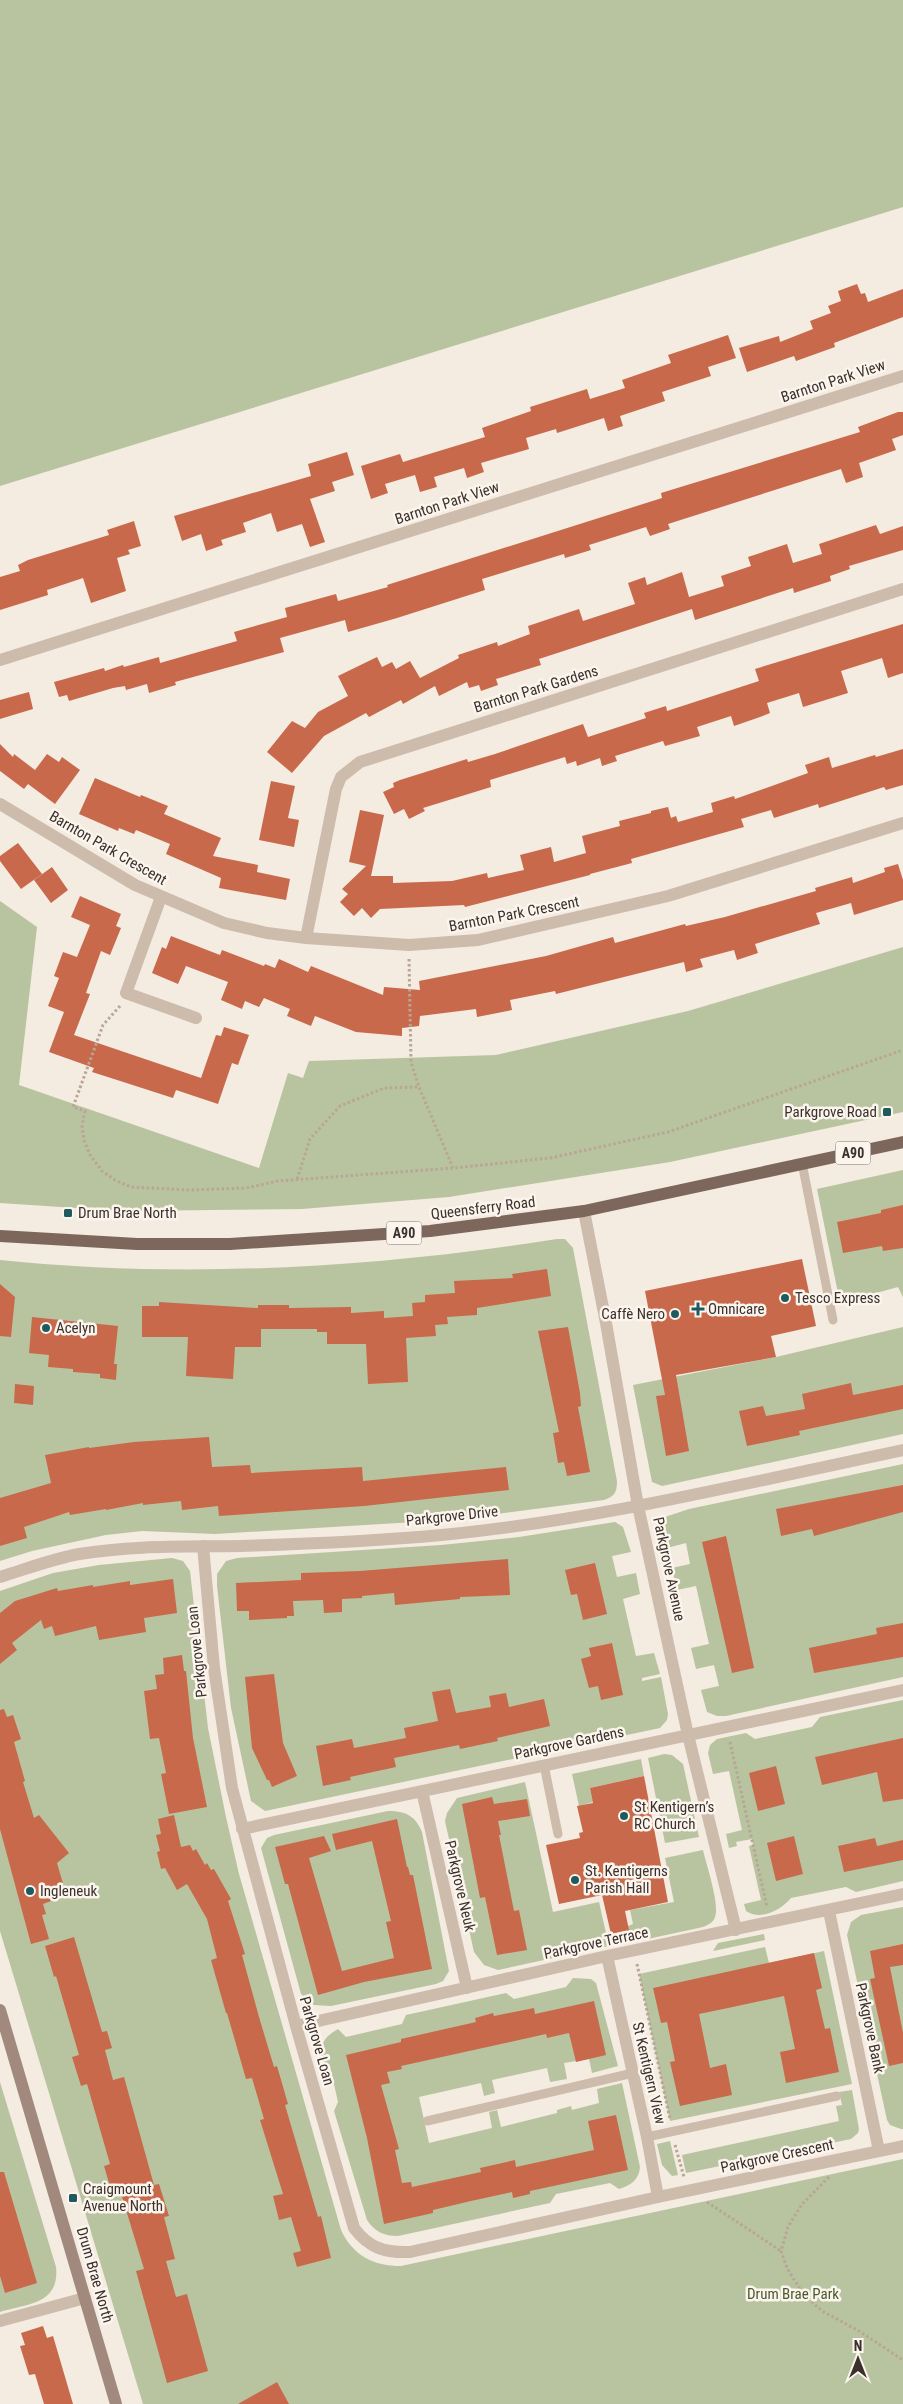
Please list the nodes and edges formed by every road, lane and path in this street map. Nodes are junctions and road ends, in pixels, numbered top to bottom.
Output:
1 (903, 376) edge
2 (903, 589) edge
3 (0, 660) edge
4 (0, 804) edge
5 (903, 823) edge
6 (161, 897) junction
7 (306, 938) junction
8 (409, 945) junction
9 (120, 991) junction
10 (196, 1018) dead end
11 (903, 1050) edge
12 (419, 1087) junction
13 (903, 1142) edge
14 (802, 1163) junction
15 (453, 1168) junction
16 (297, 1179) junction
17 (584, 1211) junction
18 (0, 1236) edge
19 (833, 1320) dead end
20 (903, 1450) edge
21 (638, 1506) junction
22 (203, 1546) junction
23 (0, 1577) edge
24 (903, 1690) edge
25 (726, 1727) junction
26 (688, 1735) junction
27 (544, 1765) junction
28 (422, 1791) junction
29 (242, 1829) junction
30 (558, 1834) dead end
31 (903, 1894) edge
32 (829, 1911) junction
33 (771, 1923) junction
34 (736, 1930) junction
35 (634, 1951) junction
36 (606, 1956) junction
37 (468, 1988) junction
38 (0, 2010) edge
39 (296, 2026) junction
40 (633, 2073) junction
41 (837, 2096) dead end
42 (427, 2121) dead end
43 (673, 2131) junction
44 (647, 2137) junction
45 (903, 2146) edge
46 (879, 2151) junction
47 (838, 2160) junction
48 (693, 2190) junction
49 (658, 2197) junction
50 (781, 2251) junction
51 (85, 2298) junction
52 (0, 2322) edge
53 (903, 2360) edge
54 (116, 2404) edge

1 - 3 street, Barnton Park View
2 - 7 street, Barnton Park Gardens
4 - 6 street, Barnton Park Crescent
5 - 8 street, Barnton Park Crescent
6 - 7 street, Barnton Park Crescent
6 - 9 street
7 - 8 street, Barnton Park Crescent
8 - 12 path
9 - 10 street
9 - 16 path
11 - 15 path
12 - 15 path
12 - 16 path
13 - 14 main road, Queensferry Road / A90
14 - 17 main road, Queensferry Road / A90
14 - 19 lane
15 - 16 path
17 - 18 main road, Queensferry Road / A90
17 - 21 street, Parkgrove Avenue
20 - 21 street, Parkgrove Drive
21 - 22 street, Parkgrove Drive
21 - 26 street, Parkgrove Avenue
22 - 23 street, Parkgrove Drive
22 - 29 street, Parkgrove Loan
24 - 25 street, Parkgrove Gardens
25 - 26 street, Parkgrove Gardens
25 - 33 path
26 - 27 street, Parkgrove Gardens
26 - 34 street, Parkgrove Avenue
27 - 28 street, Parkgrove Gardens
27 - 30 lane
28 - 29 street, Parkgrove Gardens
28 - 37 street, Parkgrove Neuk
29 - 39 street, Parkgrove Loan
31 - 32 street, Parkgrove Terrace
32 - 33 street, Parkgrove Terrace
32 - 46 street, Parkgrove Bank
33 - 34 street, Parkgrove Terrace
34 - 35 street, Parkgrove Terrace
35 - 36 street, Parkgrove Terrace
35 - 43 path
36 - 37 street, Parkgrove Terrace
36 - 40 street, St Kentigern View
37 - 39 street, Parkgrove Terrace
38 - 51 main road, Drum Brae North
39 - 49 street, Parkgrove Loan
40 - 42 lane
40 - 44 street, St Kentigern View
41 - 43 lane
43 - 44 lane
43 - 48 path
44 - 49 street, St Kentigern View
45 - 46 street, Parkgrove Crescent
46 - 47 street, Parkgrove Crescent
47 - 48 street, Parkgrove Crescent
47 - 50 path
48 - 49 street, Parkgrove Crescent
48 - 50 path
50 - 53 path
51 - 52 street
51 - 54 main road, Drum Brae North

